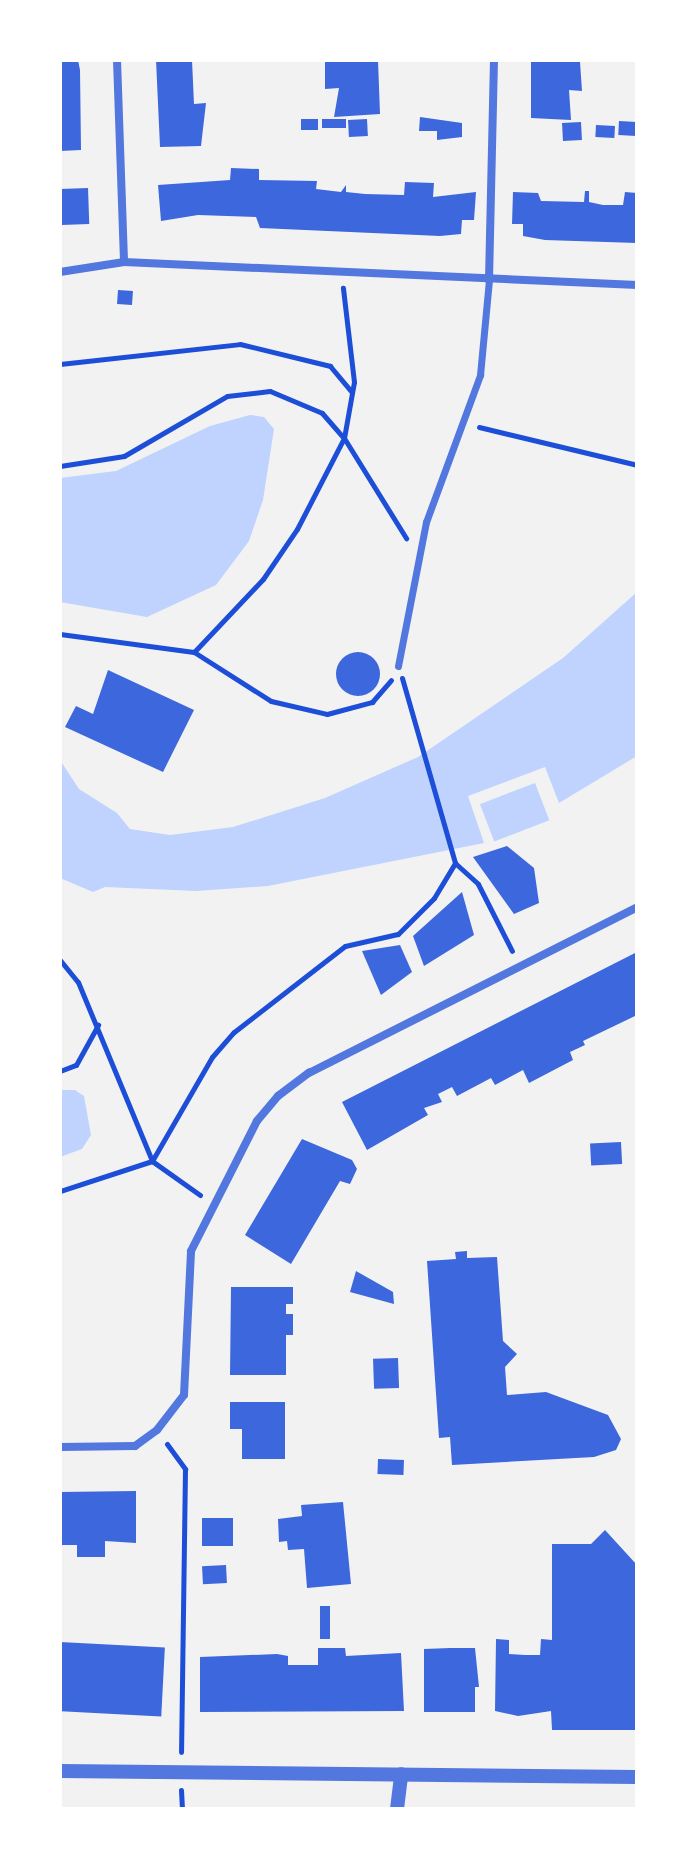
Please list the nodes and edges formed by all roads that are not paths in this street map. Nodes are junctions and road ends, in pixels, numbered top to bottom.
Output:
1 (117, 60) edge
2 (494, 60) edge
3 (124, 262) junction
4 (60, 272) edge
5 (489, 280) junction
6 (637, 285) edge
7 (398, 666) road end
8 (637, 907) edge
9 (60, 1447) edge
10 (60, 1771) edge
11 (401, 1774) junction
12 (637, 1777) edge
13 (397, 1809) edge

1 - 3 street
2 - 5 street
3 - 4 street
3 - 5 street
5 - 6 street
5 - 7 street
8 - 9 street
10 - 11 street
11 - 12 street
11 - 13 street

